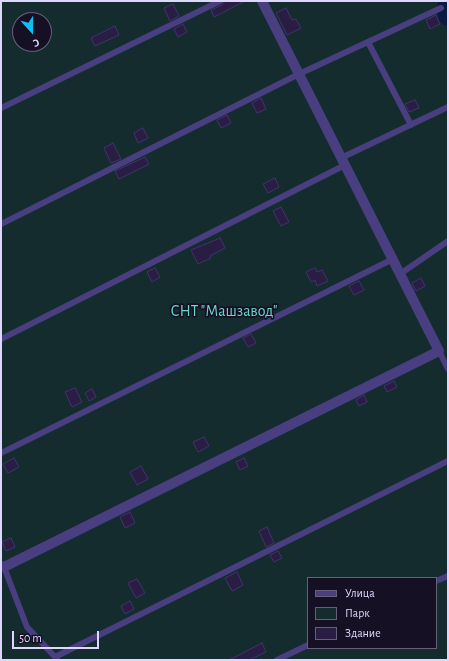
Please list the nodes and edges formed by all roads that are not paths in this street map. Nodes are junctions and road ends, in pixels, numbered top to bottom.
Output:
1 (220, 1) edge
2 (262, 1) edge
3 (441, 8) dead end
4 (368, 42) junction
5 (299, 74) junction
6 (448, 107) edge
7 (1, 108) edge
8 (411, 125) junction
9 (343, 162) junction
10 (1, 224) edge
11 (448, 241) edge
12 (392, 259) junction
13 (400, 274) junction
14 (1, 339) edge
15 (439, 351) junction
16 (448, 369) edge
17 (1, 453) edge
18 (448, 461) edge
19 (2, 566) edge
20 (448, 576) edge
21 (437, 581) edge
22 (307, 645) edge
23 (57, 659) edge
24 (277, 660) edge

1 - 7 lane
2 - 5 street
3 - 4 lane
4 - 5 lane
4 - 8 lane
5 - 9 street
5 - 10 lane
6 - 8 lane
8 - 9 lane
9 - 12 street
9 - 14 lane
11 - 13 lane
12 - 13 street
12 - 17 lane
13 - 15 street
15 - 16 lane
15 - 19 street
18 - 23 lane
19 - 23 lane
20 - 21 lane
22 - 24 lane

